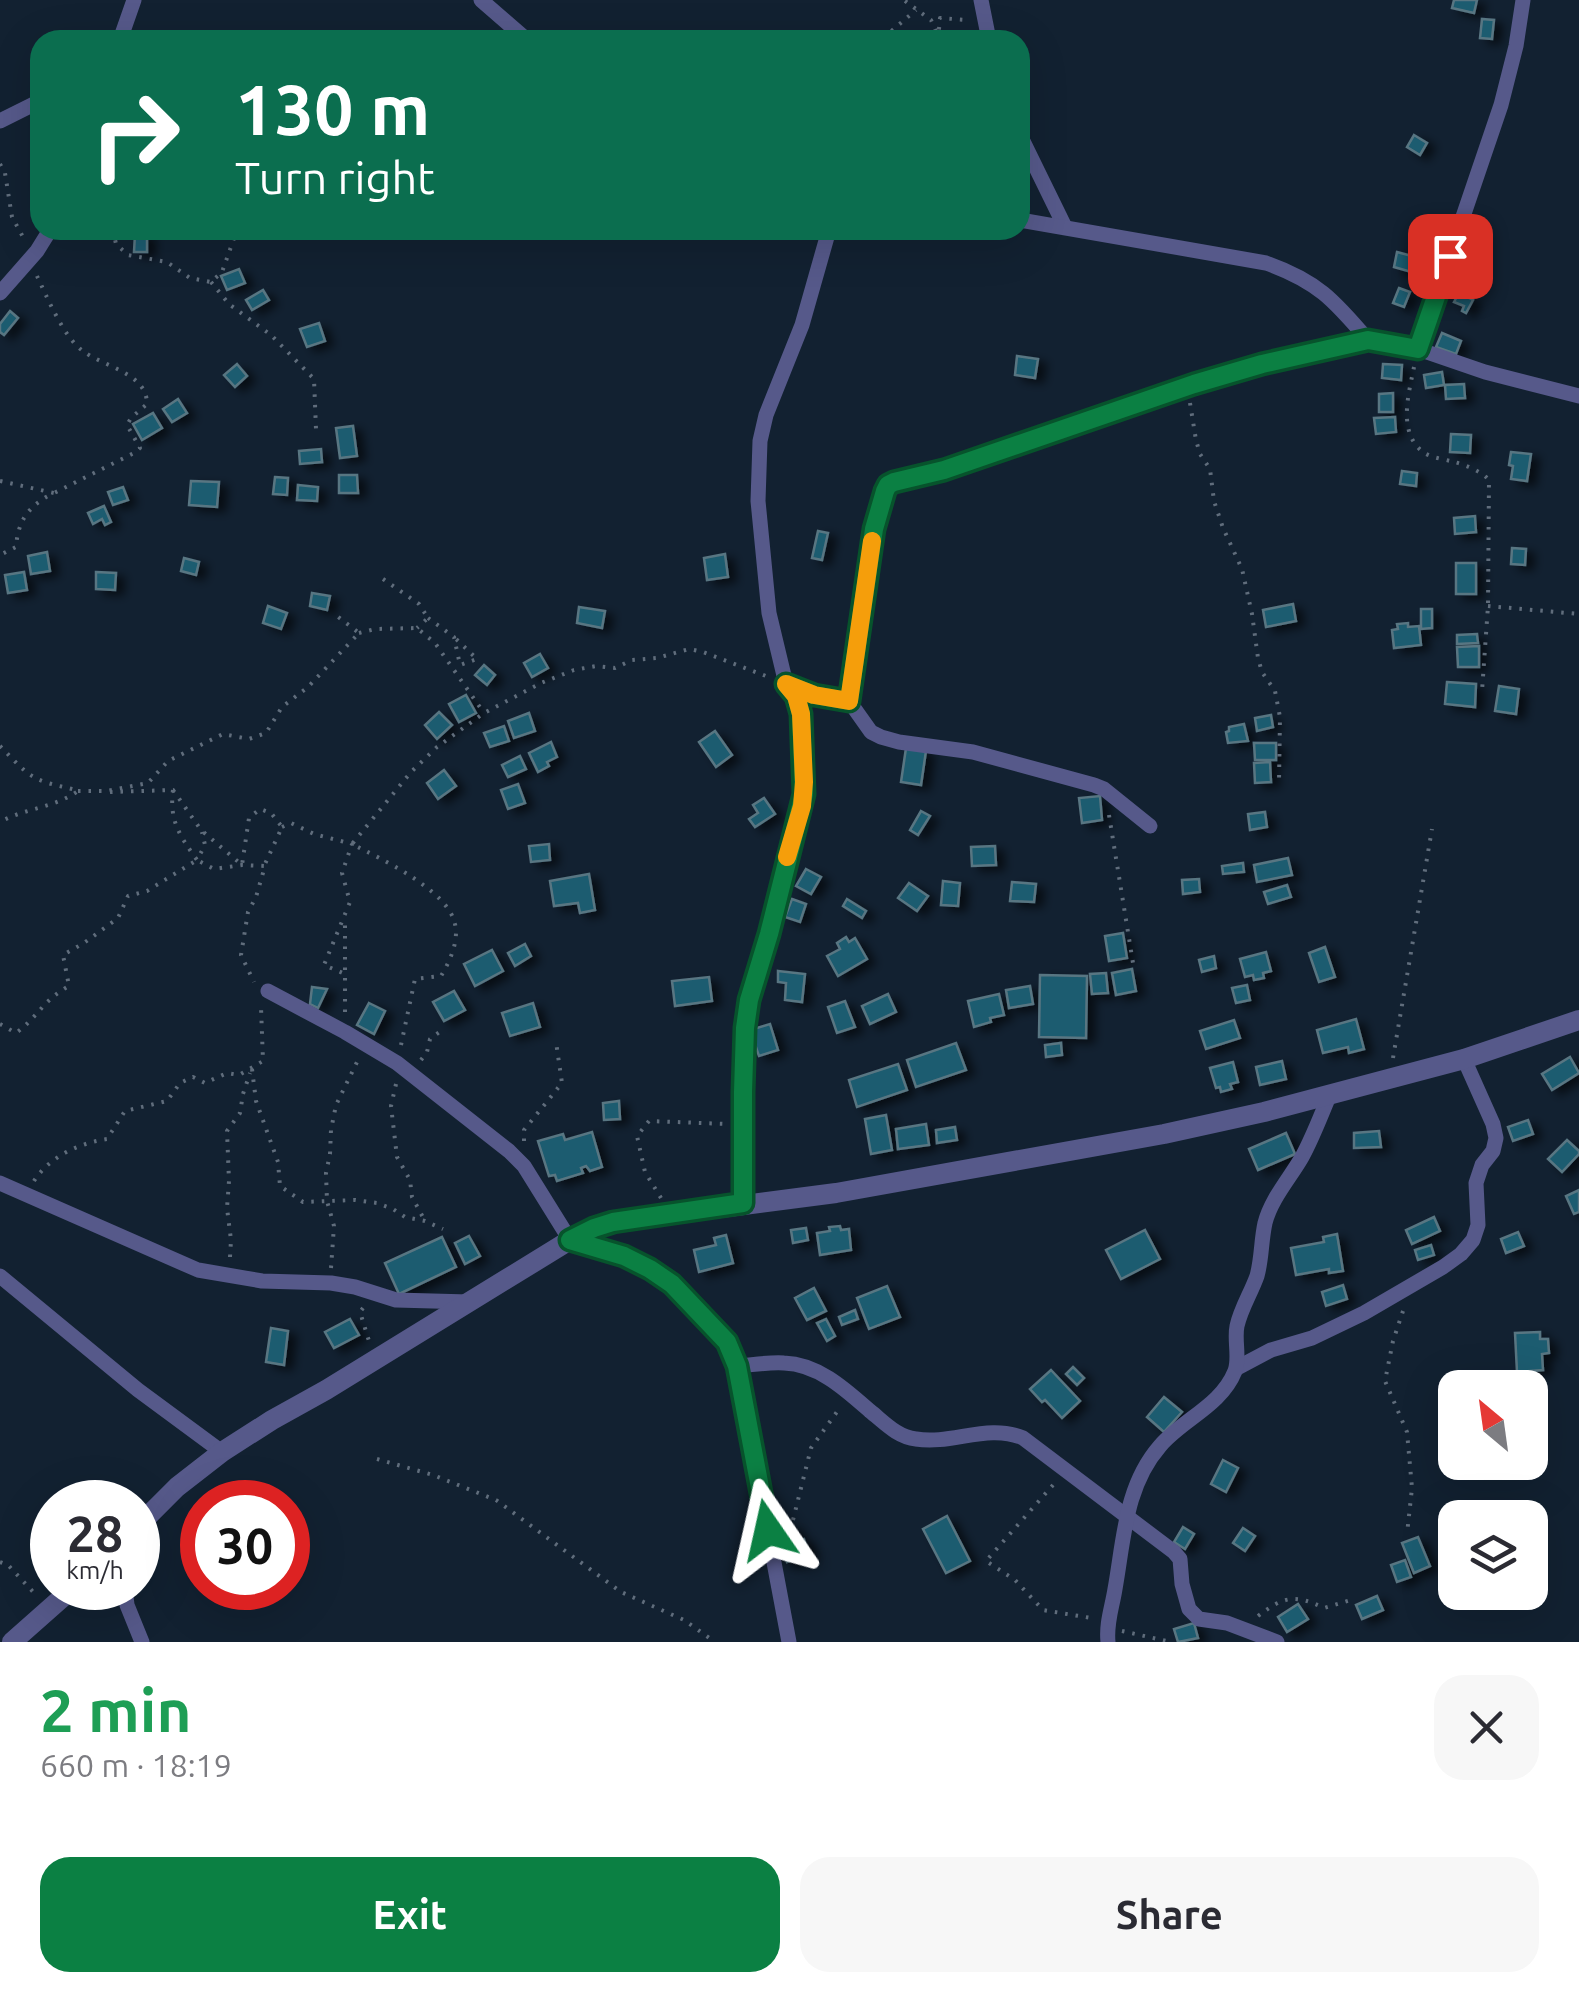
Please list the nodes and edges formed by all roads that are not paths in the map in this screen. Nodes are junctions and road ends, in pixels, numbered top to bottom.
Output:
1 (134, 0) edge
2 (480, 0) edge
3 (981, 0) edge
4 (1523, 0) edge
5 (124, 30) edge
6 (515, 30) edge
7 (987, 30) edge
8 (30, 106) edge
9 (0, 121) edge
10 (1030, 156) edge
11 (1030, 222) edge
12 (1064, 227) junction
13 (44, 240) edge
14 (825, 240) edge
15 (0, 293) edge
16 (1368, 340) junction
17 (1418, 349) junction
18 (1579, 396) edge
19 (786, 684) junction
20 (849, 701) junction
21 (1150, 826) dead end
22 (268, 991) road end
23 (1579, 1020) edge
24 (1464, 1059) junction
25 (1330, 1094) junction
26 (0, 1183) edge
27 (743, 1203) junction
28 (570, 1240) junction
29 (0, 1276) edge
30 (469, 1302) junction
31 (737, 1366) junction
32 (1237, 1368) junction
33 (222, 1452) junction
34 (160, 1504) edge
35 (1126, 1516) junction
36 (48, 1610) edge
37 (130, 1610) edge
38 (1107, 1634) edge
39 (12, 1642) edge
40 (142, 1642) edge
41 (789, 1642) edge
42 (1277, 1642) edge

1 - 5 street
2 - 6 street
3 - 7 street
4 - 17 street
8 - 9 street
10 - 12 street
11 - 12 street
12 - 16 street
13 - 15 street
14 - 19 street
16 - 17 street
16 - 20 street
17 - 18 street
19 - 20 street
19 - 27 street
20 - 21 street
22 - 28 street
23 - 24 street
24 - 25 street
24 - 32 street
25 - 27 street
25 - 32 street
26 - 30 street
27 - 28 street
28 - 30 street
28 - 31 street
29 - 33 street
30 - 33 street
31 - 35 street
31 - 41 street
32 - 35 street
33 - 34 street
35 - 38 street
35 - 42 street
36 - 39 street
37 - 40 street

